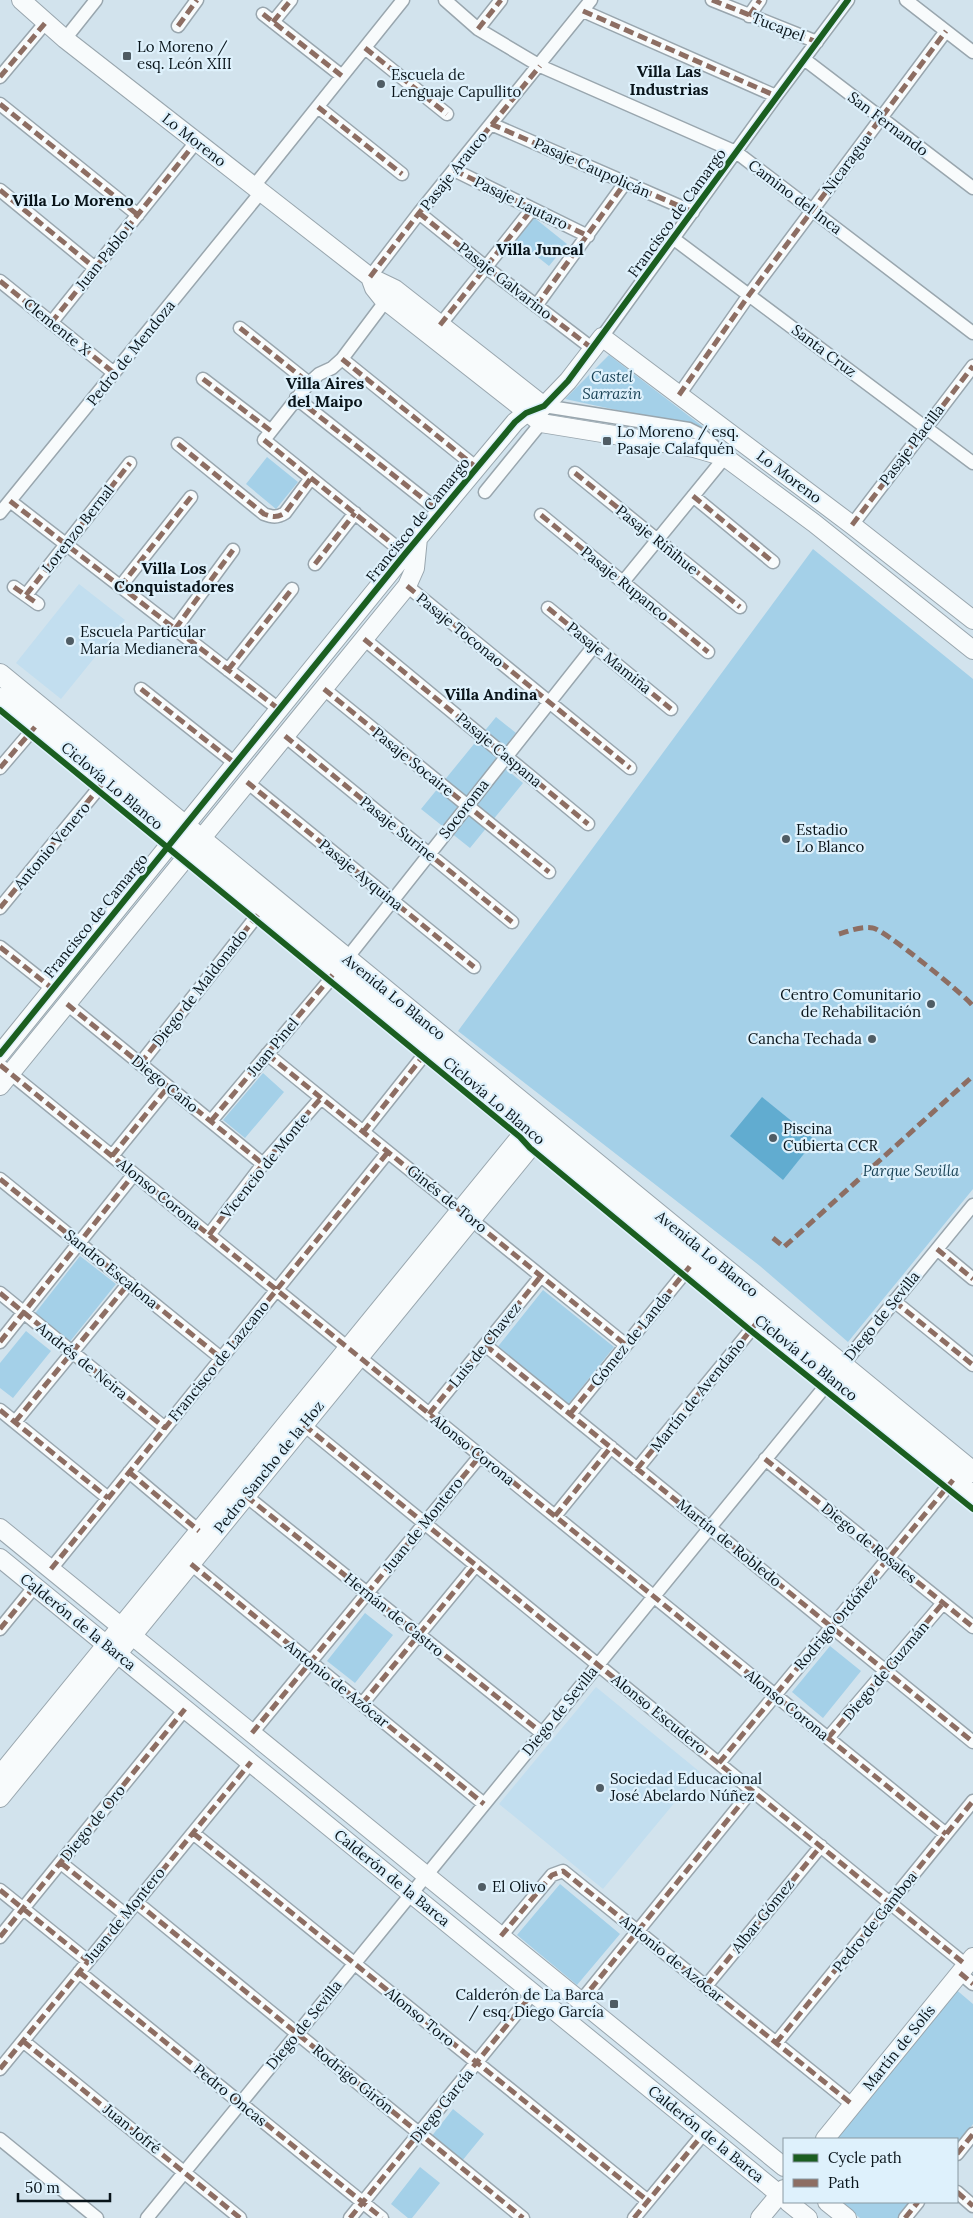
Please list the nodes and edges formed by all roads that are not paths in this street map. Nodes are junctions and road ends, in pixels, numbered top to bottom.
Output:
1 (21, 0) edge
2 (96, 0) edge
3 (291, 0) edge
4 (403, 0) edge
5 (445, 0) edge
6 (501, 0) edge
7 (591, 0) edge
8 (712, 0) edge
9 (760, 0) edge
10 (848, 0) edge
11 (906, 0) edge
12 (194, 1) edge
13 (583, 11) junction
14 (263, 14) dead end
15 (749, 16) junction
16 (46, 22) junction
17 (273, 22) junction
18 (178, 26) dead end
19 (478, 29) junction
20 (946, 31) junction
21 (65, 39) junction
22 (817, 42) junction
23 (365, 48) junction
24 (973, 52) edge
25 (804, 59) junction
26 (540, 66) junction
27 (342, 76) junction
28 (0, 77) edge
29 (776, 96) junction
30 (0, 104) edge
31 (318, 107) junction
32 (447, 114) dead end
33 (881, 118) junction
34 (492, 124) junction
35 (196, 142) junction
36 (736, 152) junction
37 (454, 170) junction
38 (402, 174) dead end
39 (625, 183) junction
40 (973, 188) edge
41 (258, 189) junction
42 (0, 190) edge
43 (532, 209) junction
44 (812, 210) junction
45 (693, 212) junction
46 (419, 213) junction
47 (138, 215) junction
48 (588, 236) junction
49 (674, 239) junction
50 (95, 268) junction
51 (487, 268) junction
52 (370, 277) junction
53 (0, 282) edge
54 (390, 295) junction
55 (749, 295) junction
56 (536, 306) junction
57 (51, 323) junction
58 (440, 325) junction
59 (240, 328) dead end
60 (973, 333) edge
61 (598, 343) junction
62 (342, 359) junction
63 (973, 366) edge
64 (114, 374) junction
65 (203, 379) dead end
66 (309, 383) junction
67 (679, 395) junction
68 (296, 398) junction
69 (537, 414) junction
70 (926, 427) junction
71 (267, 435) junction
72 (178, 444) dead end
73 (724, 457) junction
74 (973, 463) edge
75 (130, 464) dead end
76 (477, 468) junction
77 (575, 473) dead end
78 (311, 478) junction
79 (485, 492) dead end
80 (693, 496) junction
81 (191, 497) dead end
82 (10, 501) junction
83 (440, 512) junction
84 (0, 513) edge
85 (355, 513) junction
86 (541, 515) dead end
87 (852, 525) junction
88 (418, 538) junction
89 (657, 540) junction
90 (66, 545) junction
91 (233, 550) dead end
92 (405, 554) junction
93 (774, 562) dead end
94 (315, 564) dead end
95 (623, 582) junction
96 (407, 586) junction
97 (14, 587) dead end
98 (120, 587) junction
99 (292, 589) dead end
100 (26, 596) junction
101 (38, 604) dead end
102 (740, 607) dead end
103 (548, 608) dead end
104 (973, 620) edge
105 (175, 629) junction
106 (364, 639) junction
107 (594, 646) junction
108 (973, 650) edge
109 (708, 652) dead end
110 (228, 670) junction
111 (0, 674) edge
112 (141, 689) dead end
113 (324, 689) junction
114 (0, 698) edge
115 (549, 703) junction
116 (671, 709) dead end
117 (280, 710) junction
118 (34, 727) junction
119 (285, 736) junction
120 (506, 756) junction
121 (236, 764) junction
122 (0, 768) edge
123 (630, 768) dead end
124 (247, 782) junction
125 (103, 783) junction
126 (467, 806) junction
127 (588, 824) dead end
128 (179, 833) junction
129 (195, 846) junction
130 (429, 854) junction
131 (549, 872) dead end
132 (392, 900) junction
133 (0, 908) edge
134 (260, 912) junction
135 (512, 922) dead end
136 (0, 947) edge
137 (340, 965) junction
138 (474, 967) dead end
139 (53, 989) junction
140 (67, 1004) junction
141 (428, 1050) junction
142 (0, 1054) edge
143 (267, 1054) junction
144 (140, 1064) junction
145 (4, 1075) edge
146 (168, 1087) junction
147 (321, 1098) junction
148 (542, 1118) junction
149 (211, 1121) junction
150 (363, 1132) junction
151 (529, 1133) junction
152 (388, 1152) junction
153 (112, 1156) junction
154 (263, 1164) junction
155 (134, 1174) junction
156 (0, 1179) edge
157 (973, 1205) edge
158 (466, 1215) junction
159 (209, 1235) junction
160 (78, 1242) junction
161 (937, 1249) junction
162 (691, 1265) junction
163 (541, 1276) junction
164 (973, 1279) edge
165 (129, 1283) junction
166 (277, 1290) junction
167 (0, 1293) edge
168 (894, 1301) junction
169 (23, 1312) junction
170 (759, 1320) junction
171 (0, 1342) edge
172 (485, 1345) junction
173 (626, 1345) junction
174 (72, 1352) junction
175 (354, 1353) junction
176 (221, 1358) junction
177 (973, 1365) edge
178 (836, 1372) junction
179 (0, 1410) edge
180 (429, 1414) junction
181 (570, 1414) junction
182 (15, 1422) junction
183 (304, 1425) junction
184 (165, 1428) junction
185 (611, 1447) junction
186 (480, 1456) junction
187 (765, 1459) junction
188 (638, 1469) junction
189 (129, 1472) junction
190 (973, 1472) edge
191 (953, 1480) junction
192 (246, 1496) junction
193 (973, 1496) edge
194 (108, 1498) junction
195 (555, 1516) junction
196 (425, 1523) junction
197 (0, 1528) edge
198 (710, 1528) junction
199 (199, 1531) junction
200 (0, 1558) edge
201 (888, 1559) junction
202 (191, 1564) junction
203 (476, 1565) junction
204 (50, 1569) junction
205 (35, 1586) junction
206 (367, 1593) junction
207 (654, 1596) junction
208 (944, 1603) junction
209 (832, 1627) junction
210 (973, 1627) edge
211 (0, 1629) edge
212 (127, 1631) junction
213 (419, 1635) junction
214 (112, 1649) junction
215 (311, 1662) junction
216 (598, 1664) junction
217 (885, 1671) junction
218 (775, 1695) junction
219 (362, 1704) junction
220 (185, 1709) junction
221 (542, 1733) junction
222 (252, 1734) junction
223 (828, 1738) junction
224 (973, 1742) edge
225 (250, 1762) junction
226 (719, 1763) junction
227 (0, 1776) edge
228 (752, 1790) junction
229 (0, 1798) edge
230 (973, 1801) edge
231 (484, 1804) junction
232 (193, 1833) junction
233 (946, 1834) junction
234 (821, 1846) junction
235 (61, 1862) junction
236 (426, 1875) junction
237 (0, 1890) edge
238 (411, 1893) junction
239 (136, 1902) junction
240 (890, 1903) junction
241 (23, 1909) junction
242 (126, 1915) junction
243 (638, 1931) junction
244 (501, 1936) junction
245 (0, 1937) edge
246 (88, 1962) junction
247 (354, 1963) junction
248 (968, 1970) edge
249 (79, 1972) junction
250 (706, 1986) junction
251 (533, 1993) junction
252 (581, 2001) junction
253 (298, 2033) junction
254 (23, 2041) junction
255 (776, 2043) junction
256 (477, 2062) junction
257 (0, 2069) edge
258 (240, 2103) junction
259 (853, 2104) junction
260 (420, 2133) junction
261 (704, 2133) junction
262 (973, 2134) edge
263 (825, 2138) edge
264 (0, 2139) edge
265 (958, 2153) edge
266 (783, 2166) edge
267 (184, 2172) junction
268 (958, 2193) edge
269 (783, 2195) edge
270 (783, 2197) edge
271 (648, 2200) junction
272 (363, 2203) junction
273 (792, 2203) edge
274 (828, 2203) edge
275 (917, 2203) edge
276 (973, 2206) edge
277 (97, 2218) edge
278 (147, 2218) edge
279 (240, 2218) edge
280 (350, 2218) edge
281 (382, 2218) edge
282 (523, 2218) edge
283 (634, 2218) edge
284 (760, 2218) edge
285 (808, 2218) edge
286 (847, 2218) edge
287 (905, 2218) edge

1 - 16 street, Lo Moreno
2 - 21 street
3 - 17 street
4 - 23 street, Pedro de Mendoza
5 - 19 street, Camino del Inca
6 - 19 street
7 - 13 street, Pasaje Arauco
8 - 15 street, Tucapel
9 - 15 street
10 - 22 street, Francisco de Camargo
11 - 20 street
12 - 18 street
13 - 26 street, Pasaje Arauco
13 - 29 street
14 - 17 street
15 - 22 street, Tucapel
16 - 21 street, Lo Moreno
16 - 28 street
17 - 27 street
19 - 26 street, Camino del Inca
20 - 24 street
20 - 33 street, Nicaragua
21 - 35 street, Lo Moreno
22 - 25 street, Francisco de Camargo
23 - 27 street, Pedro de Mendoza
23 - 32 street
25 - 29 street, Francisco de Camargo
25 - 33 street, San Fernando
26 - 34 street, Pasaje Arauco
26 - 36 street, Camino del Inca
27 - 31 street, Pedro de Mendoza
29 - 36 street, Francisco de Camargo
30 - 47 street
31 - 38 street
31 - 41 street, Pedro de Mendoza
33 - 40 street, San Fernando
33 - 44 street, Nicaragua
34 - 37 street, Pasaje Arauco
34 - 39 street, Pasaje Caupolicán
35 - 41 street, Lo Moreno
35 - 47 street, Juan Pablo I
36 - 44 street, Camino del Inca
36 - 45 street, Francisco de Camargo
37 - 43 street, Pasaje Lautaro
37 - 46 street, Pasaje Arauco
39 - 45 street, Pasaje Caupolicán
39 - 48 street
41 - 52 street, Lo Moreno
41 - 64 street, Pedro de Mendoza
42 - 50 street
43 - 48 street, Pasaje Lautaro
43 - 51 street
44 - 55 street, Nicaragua
44 - 60 street, Camino del Inca
45 - 49 street, Francisco de Camargo
46 - 51 street, Pasaje Galvarino
46 - 52 street, Pasaje Arauco
47 - 50 street, Juan Pablo I
48 - 56 street
49 - 55 street, Santa Cruz
49 - 61 street, Francisco de Camargo
50 - 57 street, Juan Pablo I
51 - 56 street, Pasaje Galvarino
51 - 58 street
52 - 54 street, Lo Moreno
53 - 57 street, Clemente X
54 - 58 street, Lo Moreno
54 - 62 street
54 - 69 street, Lo Moreno
55 - 67 street, Nicaragua
55 - 70 street, Santa Cruz
56 - 61 street, Pasaje Galvarino
57 - 64 street, Clemente X
58 - 69 street, Lo Moreno
59 - 66 street
61 - 67 street, Lo Moreno
61 - 69 street, Francisco de Camargo
62 - 66 street
62 - 76 street
63 - 70 street, Pasaje Placilla
64 - 82 street, Pedro de Mendoza
65 - 71 street
66 - 68 street
67 - 87 street, Lo Moreno
68 - 71 street
68 - 83 street
69 - 73 street, Lo Moreno
69 - 76 street, Francisco de Camargo
69 - 79 street, Francisco de Camargo
70 - 74 street, Santa Cruz
70 - 87 street, Pasaje Placilla
71 - 78 street
72 - 78 street
73 - 80 street
73 - 108 street, Lo Moreno
75 - 90 street, Lorenzo Bernal
76 - 83 street, Francisco de Camargo
77 - 89 street, Pasaje Riñihue
78 - 85 street
80 - 89 street
80 - 93 street
81 - 98 street
82 - 84 street, Pedro de Mendoza
82 - 90 street
83 - 88 street, Francisco de Camargo
85 - 92 street
85 - 94 street
86 - 95 street, Pasaje Rupanco
87 - 104 street, Lo Moreno
88 - 92 street, Francisco de Camargo
88 - 96 street, Francisco de Camargo
89 - 95 street
89 - 102 street, Pasaje Riñihue
90 - 98 street
90 - 100 street, Lorenzo Bernal
91 - 105 street
92 - 117 street, Francisco de Camargo
95 - 109 street, Pasaje Rupanco
96 - 106 street, Francisco de Camargo
96 - 115 street, Pasaje Toconao
97 - 100 street
98 - 105 street
99 - 110 street
100 - 101 street
103 - 107 street, Pasaje Mamiña
105 - 110 street
106 - 113 street, Francisco de Camargo
106 - 120 street, Pasaje Caspana
107 - 115 street, Socoroma
107 - 116 street, Pasaje Mamiña
110 - 117 street
111 - 128 main road, Avenida Lo Blanco
112 - 121 street
113 - 119 street, Francisco de Camargo
113 - 126 street, Pasaje Socaire
114 - 118 main road, Avenida Lo Blanco
115 - 120 street, Socoroma
115 - 123 street, Pasaje Toconao
117 - 121 street, Francisco de Camargo
118 - 122 street
118 - 125 main road, Avenida Lo Blanco
119 - 124 street, Francisco de Camargo
119 - 130 street, Pasaje Surine
120 - 126 street, Socoroma
120 - 127 street, Pasaje Caspana
121 - 128 street, Francisco de Camargo
124 - 129 street, Francisco de Camargo
124 - 132 street, Pasaje Ayquina
125 - 128 main road, Avenida Lo Blanco
125 - 133 street, Antonio Venero
126 - 130 street, Socoroma
126 - 131 street, Pasaje Socaire
128 - 129 main road, Avenida Lo Blanco
128 - 139 street, Francisco de Camargo
129 - 134 main road, Avenida Lo Blanco
129 - 137 main road, Avenida Lo Blanco
129 - 140 street, Francisco de Camargo
130 - 132 street, Socoroma
130 - 135 street, Pasaje Surine
132 - 137 street, Socoroma
132 - 138 street, Pasaje Ayquina
134 - 137 main road, Avenida Lo Blanco
134 - 144 street, Diego de Maldonado
136 - 139 street
137 - 141 main road, Avenida Lo Blanco
137 - 143 street, Juan Pinel
137 - 148 main road, Avenida Lo Blanco
139 - 142 street, Francisco de Camargo
140 - 144 street, Diego Caño
140 - 145 street, Francisco de Camargo
141 - 150 street
141 - 151 main road, Avenida Lo Blanco
143 - 147 street, Ginés de Toro
143 - 149 street, Juan Pinel
144 - 146 street, Diego Caño
145 - 153 street, Alonso Corona
146 - 149 street, Diego Caño
146 - 153 street
147 - 150 street, Ginés de Toro
147 - 154 street, Vicencio de Monte
148 - 151 street, Pedro Sancho de la Hoz
148 - 178 main road, Avenida Lo Blanco
149 - 154 street, Diego Caño
150 - 152 street, Ginés de Toro
151 - 158 street, Pedro Sancho de la Hoz
151 - 162 main road, Avenida Lo Blanco
152 - 158 street, Ginés de Toro
152 - 166 street, Francisco de Lazcano
153 - 155 street, Alonso Corona
154 - 159 street, Vicencio de Monte
155 - 159 street, Alonso Corona
155 - 160 street
156 - 160 street, Sandro Escalona
157 - 161 street, Diego de Sevilla
158 - 163 street, Ginés de Toro
158 - 175 street, Pedro Sancho de la Hoz
159 - 166 street, Alonso Corona
160 - 165 street, Sandro Escalona
160 - 169 street
161 - 164 street
161 - 168 street, Diego de Sevilla
162 - 170 main road, Avenida Lo Blanco
162 - 173 street, Gómez de Landa
163 - 172 street, Luis de Chavez
163 - 173 street, Ginés de Toro
165 - 174 street
165 - 176 street, Sandro Escalona
166 - 175 street, Alonso Corona
166 - 176 street, Francisco de Lazcano
167 - 169 street, Andrés de Neira
168 - 177 street
168 - 178 street, Diego de Sevilla
169 - 171 street
169 - 174 street, Andrés de Neira
170 - 178 main road, Avenida Lo Blanco
170 - 188 street, Martín de Avendaño
172 - 180 street, Luis de Chavez
172 - 181 street, Martín de Robledo
173 - 181 street, Gómez de Landa
174 - 182 street
174 - 184 street, Andrés de Neira
175 - 180 street, Alonso Corona
175 - 183 street, Pedro Sancho de la Hoz
175 - 199 street, Pedro Sancho de la Hoz
176 - 184 street, Francisco de Lazcano
178 - 187 street, Diego de Sevilla
178 - 190 main road, Avenida Lo Blanco
178 - 191 main road, Avenida Lo Blanco
179 - 182 street
180 - 186 street, Alonso Corona
181 - 185 street, Martín de Robledo
182 - 194 street
183 - 192 street, Pedro Sancho de la Hoz
183 - 196 street, Alonso Escudero
184 - 189 street, Francisco de Lazcano
185 - 188 street, Martín de Robledo
185 - 195 street
186 - 195 street, Alonso Corona
186 - 196 street, Juan de Montero
187 - 198 street, Diego de Sevilla
187 - 201 street, Diego de Rosales
188 - 198 street, Martín de Robledo
189 - 194 street, Francisco de Lazcano
189 - 199 street
191 - 193 main road, Avenida Lo Blanco
191 - 201 street, Rodrigo Ordóñez
192 - 202 street, Pedro Sancho de la Hoz
192 - 206 street, Hernán de Castro
194 - 204 street, Francisco de Lazcano
195 - 207 street, Alonso Corona
196 - 203 street, Alonso Escudero
196 - 206 street, Juan de Montero
197 - 204 street, Calderón de la Barca
198 - 207 street, Diego de Sevilla
198 - 209 street, Martín de Robledo
199 - 212 street, Pedro Sancho de la Hoz
200 - 205 street, Calderón de la Barca
201 - 208 street, Diego de Rosales
201 - 209 street, Rodrigo Ordóñez
202 - 212 street, Pedro Sancho de la Hoz
202 - 215 street, Antonio de Azócar
203 - 213 street
203 - 216 street, Alonso Escudero
204 - 212 street, Calderón de la Barca
205 - 211 street
205 - 214 street, Calderón de la Barca
206 - 213 street, Hernán de Castro
206 - 215 street, Juan de Montero
207 - 216 street, Diego de Sevilla
207 - 218 street, Alonso Corona
208 - 210 street, Diego de Rosales
208 - 217 street, Diego de Guzmán
209 - 217 street, Martín de Robledo
209 - 218 street, Rodrigo Ordóñez
212 - 214 street, Pedro Sancho de la Hoz
212 - 222 street, Calderón de la Barca
213 - 219 street
213 - 221 street, Hernán de Castro
214 - 220 street, Calderón de la Barca
214 - 227 street, Pedro Sancho de la Hoz
214 - 229 street, Pedro Sancho de la Hoz
215 - 219 street, Antonio de Azócar
215 - 222 street, Juan de Montero
216 - 221 street, Diego de Sevilla
216 - 226 street, Alonso Escudero
217 - 223 street, Diego de Guzmán
217 - 224 street, Martín de Robledo
218 - 223 street, Alonso Corona
218 - 226 street, Rodrigo Ordóñez
219 - 231 street, Antonio de Azócar
220 - 225 street, Calderón de la Barca
220 - 235 street, Diego de Oro
221 - 231 street, Diego de Sevilla
222 - 236 street, Calderón de la Barca
223 - 233 street, Alonso Corona
225 - 232 street, Juan de Montero
225 - 238 street, Calderón de la Barca
226 - 228 street, Alonso Escudero
228 - 234 street, Alonso Escudero
228 - 243 street
230 - 233 street, Pedro de Gamboa
231 - 236 street, Diego de Sevilla
232 - 239 street, Juan de Montero
232 - 247 street, Alonso Toro
233 - 240 street, Pedro de Gamboa
234 - 240 street, Alonso Escudero
234 - 250 street, Albar Gómez
235 - 241 street, Diego de Oro
235 - 242 street
236 - 238 street, Diego de Sevilla
236 - 244 street, Calderón de la Barca
237 - 241 street
238 - 247 street, Diego de Sevilla
238 - 251 street, Calderón de la Barca
239 - 242 street, Juan de Montero
239 - 253 street, Rodrigo Girón
240 - 248 street, Alonso Escudero
240 - 255 street, Pedro de Gamboa
241 - 245 street, Diego de Oro
241 - 246 street
242 - 246 street, Juan de Montero
243 - 244 street, Antonio de Azócar
243 - 250 street, Antonio de Azócar
243 - 252 street
244 - 252 street, Calderón de la Barca
246 - 249 street, Juan de Montero
247 - 253 street, Diego de Sevilla
247 - 256 street, Alonso Toro
248 - 259 street, Martín de Solís
249 - 254 street, Juan de Montero
249 - 258 street, Pedro Oncas
250 - 255 street, Antonio de Azócar
251 - 256 street, Diego García
251 - 261 street, Calderón de la Barca
252 - 266 street, Calderón de la Barca
253 - 258 street, Diego de Sevilla
253 - 260 street, Rodrigo Girón
254 - 257 street, Juan de Montero
254 - 267 street, Juan Jofré
255 - 259 street, Antonio de Azócar
256 - 260 street, Diego García
256 - 271 street, Alonso Toro
258 - 267 street, Diego de Sevilla
258 - 272 street, Pedro Oncas
259 - 263 street, Martín de Solís
260 - 272 street, Diego García
260 - 282 street, Rodrigo Girón
261 - 269 street, Calderón de la Barca
261 - 271 street
262 - 265 street
264 - 277 street
267 - 278 street, Diego de Sevilla
267 - 279 street, Juan Jofré
268 - 276 street
270 - 284 street
271 - 283 street
272 - 280 street, Diego García
272 - 281 street, Pedro Oncas
273 - 285 street, Calderón de la Barca
274 - 286 street
275 - 287 street

